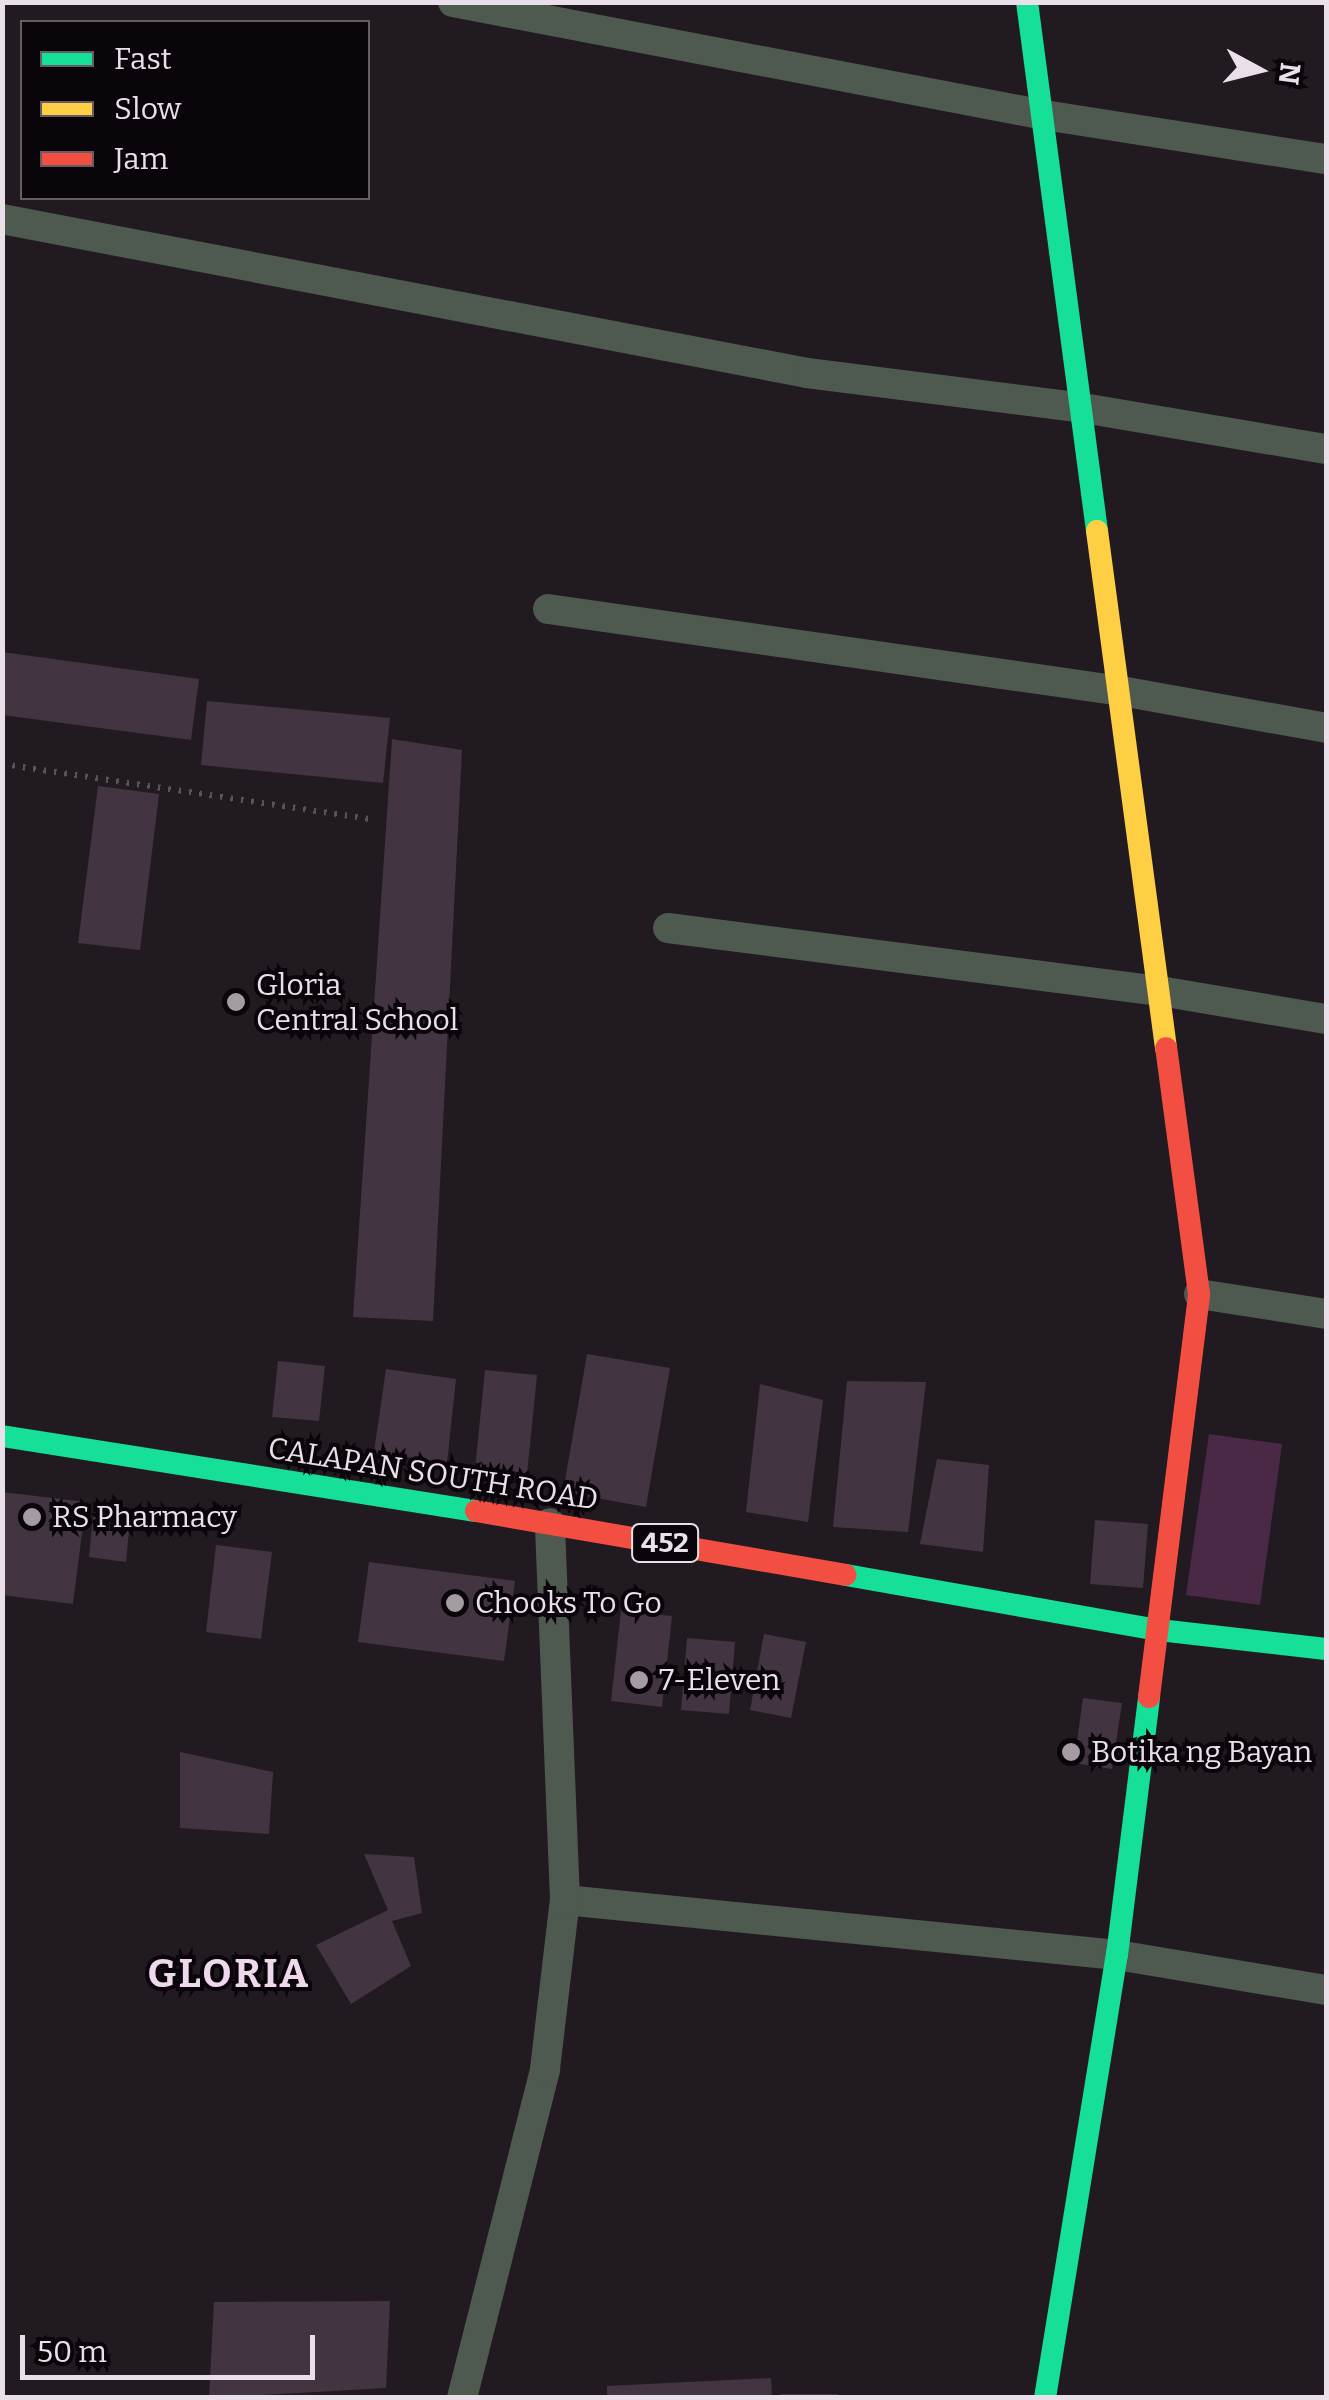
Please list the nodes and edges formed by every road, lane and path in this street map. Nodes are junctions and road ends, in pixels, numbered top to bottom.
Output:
1 (453, 2) edge
2 (1027, 2) edge
3 (1044, 114) junction
4 (1326, 159) edge
5 (2, 219) edge
6 (1083, 408) junction
7 (1326, 449) edge
8 (548, 609) dead end
9 (1121, 691) junction
10 (1326, 728) edge
11 (2, 764) edge
12 (372, 819) dead end
13 (668, 928) dead end
14 (1160, 990) junction
15 (1326, 1019) edge
16 (1199, 1294) junction
17 (1326, 1314) edge
18 (2, 1436) edge
19 (550, 1522) junction
20 (1158, 1630) junction
21 (1326, 1649) edge
22 (565, 1900) junction
23 (1117, 1955) junction
24 (1326, 1990) edge
25 (462, 2398) edge
26 (1045, 2398) edge

1 - 3 street
2 - 3 main road
3 - 4 street
3 - 6 main road
5 - 6 street
6 - 7 street
6 - 9 main road
8 - 9 street
9 - 10 street
9 - 14 main road
11 - 12 path
13 - 14 street
14 - 15 street
14 - 16 main road
16 - 17 street
16 - 20 main road
18 - 19 main road, CALAPAN SOUTH ROAD / 452
19 - 20 main road, CALAPAN SOUTH ROAD / 452
19 - 22 street
20 - 21 main road, CALAPAN SOUTH ROAD / 452
20 - 23 main road
22 - 23 street
22 - 25 street
23 - 24 street
23 - 26 main road

